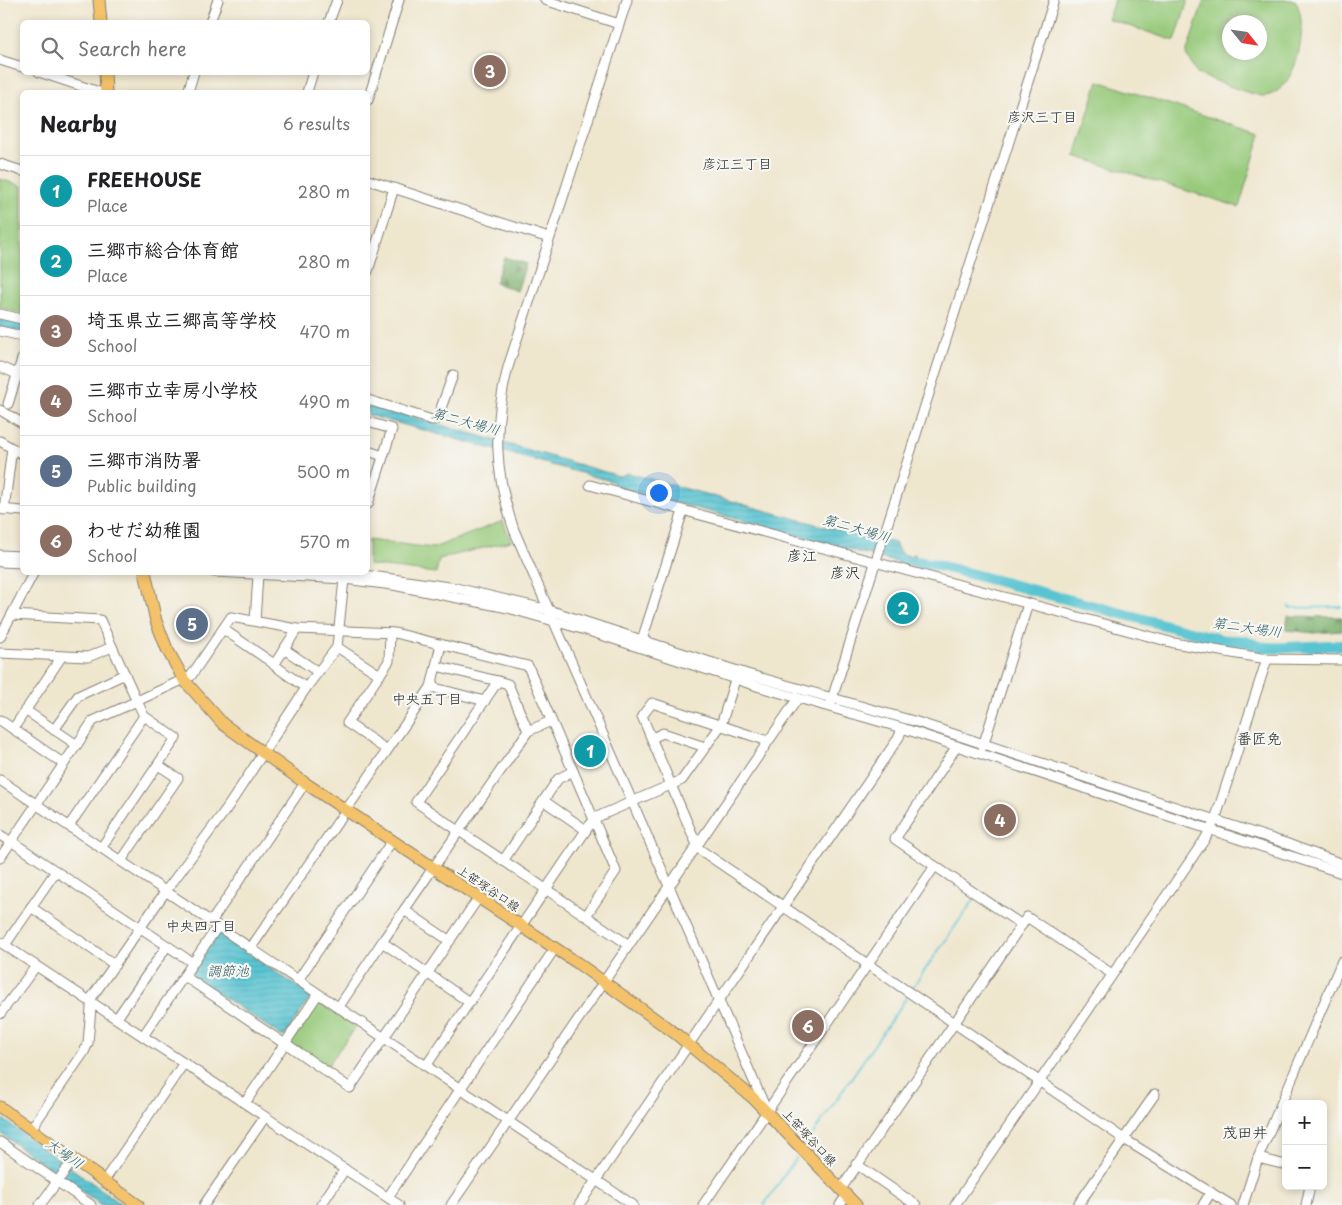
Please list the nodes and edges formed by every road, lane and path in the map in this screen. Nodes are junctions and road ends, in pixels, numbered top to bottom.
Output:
1 (99, 0) edge
2 (218, 0) edge
3 (336, 0) edge
4 (399, 0) edge
5 (545, 0) edge
6 (626, 0) edge
7 (1054, 0) edge
8 (101, 20) edge
9 (211, 20) edge
10 (330, 20) edge
11 (619, 24) junction
12 (0, 60) edge
13 (20, 66) edge
14 (48, 75) edge
15 (105, 75) edge
16 (193, 75) edge
17 (312, 75) edge
18 (93, 90) edge
19 (106, 90) edge
20 (189, 90) edge
21 (308, 90) edge
22 (370, 94) edge
23 (0, 164) edge
24 (20, 170) edge
25 (370, 181) edge
26 (394, 188) junction
27 (549, 238) junction
28 (370, 265) edge
29 (0, 314) edge
30 (20, 319) edge
31 (1, 334) edge
32 (20, 336) edge
33 (0, 367) edge
34 (453, 374) dead end
35 (20, 375) edge
36 (370, 401) edge
37 (8, 404) dead end
38 (0, 410) edge
39 (20, 422) edge
40 (370, 423) edge
41 (0, 441) edge
42 (12, 448) junction
43 (370, 452) edge
44 (20, 453) edge
45 (383, 456) junction
46 (590, 485) dead end
47 (370, 498) edge
48 (2, 510) edge
49 (20, 511) edge
50 (683, 511) junction
51 (0, 555) edge
52 (20, 556) edge
53 (876, 560) junction
54 (0, 562) edge
55 (20, 563) edge
56 (32, 575) edge
57 (146, 575) edge
58 (258, 575) edge
59 (346, 575) edge
60 (351, 575) edge
61 (354, 575) edge
62 (1028, 604) junction
63 (549, 610) junction
64 (12, 615) junction
65 (555, 620) junction
66 (255, 621) junction
67 (223, 629) junction
68 (297, 629) junction
69 (339, 630) junction
70 (390, 633) junction
71 (0, 637) edge
72 (642, 640) junction
73 (441, 644) junction
74 (112, 647) junction
75 (337, 647) junction
76 (284, 650) junction
77 (0, 653) edge
78 (62, 656) junction
79 (1267, 659) junction
80 (1342, 660) edge
81 (274, 664) junction
82 (436, 666) junction
83 (318, 672) junction
84 (125, 674) junction
85 (380, 675) junction
86 (184, 680) junction
87 (735, 680) junction
88 (498, 681) junction
89 (431, 687) junction
90 (306, 688) junction
91 (832, 697) junction
92 (798, 698) junction
93 (137, 701) junction
94 (485, 701) junction
95 (830, 707) junction
96 (25, 710) junction
97 (144, 716) junction
98 (0, 720) edge
99 (551, 721) junction
100 (720, 725) junction
101 (902, 728) junction
102 (13, 729) junction
103 (54, 730) junction
104 (528, 731) junction
105 (652, 738) junction
106 (768, 741) junction
107 (77, 745) junction
108 (957, 746) junction
109 (983, 746) junction
110 (706, 747) junction
111 (387, 750) junction
112 (263, 755) junction
113 (64, 764) junction
114 (158, 764) junction
115 (573, 771) junction
116 (0, 780) edge
117 (306, 783) junction
118 (671, 785) junction
119 (544, 801) junction
120 (632, 802) junction
121 (37, 804) junction
122 (346, 810) junction
123 (594, 820) junction
124 (1215, 820) junction
125 (69, 826) junction
126 (1210, 829) junction
127 (586, 830) junction
128 (459, 831) junction
129 (0, 834) edge
130 (392, 841) junction
131 (11, 842) junction
132 (697, 846) junction
133 (101, 848) junction
134 (0, 858) edge
135 (121, 861) junction
136 (503, 861) junction
137 (1342, 864) edge
138 (935, 866) junction
139 (434, 867) junction
140 (56, 871) junction
141 (1342, 873) edge
142 (668, 887) junction
143 (545, 889) junction
144 (165, 892) junction
145 (479, 897) junction
146 (782, 906) junction
147 (31, 908) junction
148 (404, 910) junction
149 (586, 916) junction
150 (214, 924) junction
151 (1022, 925) junction
152 (520, 926) junction
153 (140, 928) junction
154 (450, 941) junction
155 (382, 942) junction
156 (3, 944) edge
157 (629, 945) junction
158 (167, 946) junction
159 (555, 948) junction
160 (250, 949) junction
161 (1342, 961) edge
162 (193, 963) junction
163 (115, 964) junction
164 (868, 964) junction
165 (36, 966) junction
166 (428, 973) junction
167 (1112, 974) junction
168 (184, 976) junction
169 (298, 980) junction
170 (604, 982) junction
171 (318, 994) junction
172 (91, 1001) junction
173 (718, 1001) junction
174 (469, 1002) junction
175 (338, 1008) junction
176 (0, 1014) edge
177 (117, 1018) junction
178 (955, 1022) junction
179 (143, 1036) junction
180 (384, 1038) junction
181 (285, 1044) junction
182 (689, 1044) junction
183 (184, 1063) junction
184 (426, 1066) junction
185 (1039, 1080) junction
186 (460, 1089) junction
187 (1154, 1094) dead end
188 (245, 1103) junction
189 (0, 1107) edge
190 (767, 1112) junction
191 (265, 1117) junction
192 (509, 1121) junction
193 (31, 1129) junction
194 (1124, 1139) junction
195 (0, 1142) edge
196 (1258, 1158) junction
197 (73, 1162) junction
198 (856, 1164) junction
199 (1282, 1164) edge
200 (345, 1169) junction
201 (596, 1180) junction
202 (60, 1181) junction
203 (104, 1181) junction
204 (1309, 1190) edge
205 (1211, 1192) junction
206 (842, 1196) edge
207 (388, 1197) junction
208 (40, 1205) edge
209 (91, 1205) edge
210 (138, 1205) edge
211 (204, 1205) edge
212 (321, 1205) edge
213 (400, 1205) edge
214 (451, 1205) edge
215 (579, 1205) edge
216 (633, 1205) edge
217 (703, 1205) edge
218 (856, 1205) edge
219 (916, 1205) edge
220 (955, 1205) edge
221 (1078, 1205) edge
222 (1203, 1205) edge
223 (1231, 1205) edge
224 (1243, 1205) edge
225 (1306, 1205) edge

1 - 8 main road
2 - 9 street
3 - 10 street
4 - 22 street
5 - 11 street
6 - 11 street
7 - 53 street
11 - 27 street
12 - 13 street
14 - 18 street
15 - 19 main road
16 - 20 street
17 - 21 street
23 - 24 street
25 - 26 street
26 - 27 street
26 - 28 street
27 - 63 street
29 - 30 street
31 - 32 street
33 - 35 street
34 - 36 street
35 - 37 street
38 - 39 street
40 - 45 street
41 - 42 street
42 - 44 street
42 - 48 street
43 - 45 street
45 - 47 street
46 - 50 street
48 - 49 street
50 - 53 street
50 - 72 street
51 - 52 street
53 - 62 street
53 - 91 street
54 - 55 street
56 - 64 street
57 - 86 main road, 上笹塚谷口線
58 - 66 street
59 - 69 street
60 - 65 street
61 - 63 street
62 - 79 street
62 - 109 street
63 - 65 street
63 - 72 street
64 - 71 street
64 - 74 street
65 - 87 street
65 - 120 street
66 - 67 street
66 - 68 street
67 - 81 street
67 - 86 street
68 - 69 street
68 - 76 street
69 - 70 street
69 - 75 street
70 - 73 street
70 - 85 street
72 - 91 street
73 - 82 street
73 - 99 street
74 - 78 street
74 - 84 street
75 - 83 street
75 - 85 street
76 - 81 street
76 - 83 street
77 - 78 street
78 - 96 street
79 - 80 street
79 - 124 street
81 - 90 street
82 - 88 street
82 - 89 street
83 - 90 street
84 - 93 street
84 - 103 street
85 - 111 street
86 - 93 street
86 - 112 main road, 上笹塚谷口線
87 - 92 street
87 - 100 street
88 - 94 street
88 - 104 street
89 - 94 street
89 - 111 street
90 - 112 street
91 - 95 street
91 - 109 street
92 - 95 street
92 - 106 street
93 - 97 street
93 - 107 street
94 - 128 street
95 - 101 street
96 - 102 street
96 - 103 street
97 - 114 street
97 - 125 street
98 - 102 street
99 - 104 street
99 - 115 street
100 - 105 street
100 - 106 street
100 - 110 street
101 - 108 street
101 - 146 street
102 - 113 street
103 - 107 street
104 - 128 street
105 - 110 street
105 - 118 street
106 - 132 street
107 - 113 street
108 - 126 street
108 - 138 street
109 - 124 street
110 - 118 street
111 - 122 street
112 - 117 main road, 上笹塚谷口線
112 - 144 street
113 - 121 street
114 - 133 street
114 - 135 street
115 - 119 street
115 - 123 street
116 - 121 street
117 - 122 main road, 上笹塚谷口線
117 - 150 street
118 - 120 street
118 - 132 street
119 - 127 street
119 - 136 street
120 - 123 street
120 - 142 street
121 - 125 street
121 - 131 street
122 - 130 main road, 上笹塚谷口線
122 - 160 street
123 - 127 street
123 - 149 street
124 - 126 street
124 - 137 street
125 - 133 street
126 - 141 street
126 - 167 street
127 - 143 street
128 - 136 street
128 - 139 street
129 - 131 street
130 - 139 main road, 上笹塚谷口線
130 - 169 street
131 - 134 street
131 - 140 street
132 - 142 street
132 - 146 street
133 - 135 street
135 - 144 street
136 - 143 street
138 - 151 street
138 - 164 street
139 - 145 main road, 上笹塚谷口線
139 - 148 street
140 - 147 street
140 - 153 street
142 - 157 street
142 - 173 street
143 - 149 street
143 - 152 street
144 - 150 street
144 - 153 street
145 - 152 main road, 上笹塚谷口線
145 - 154 street
146 - 164 street
146 - 173 street
147 - 156 street
147 - 163 street
148 - 154 street
148 - 155 street
149 - 157 street
150 - 160 street
150 - 162 street
151 - 167 street
151 - 178 street
152 - 159 main road, 上笹塚谷口線
152 - 174 street
153 - 158 street
153 - 163 street
154 - 166 street
155 - 166 street
155 - 175 street
156 - 165 street
157 - 170 street
158 - 162 street
158 - 177 street
159 - 170 main road, 上笹塚谷口線
159 - 186 street
160 - 169 street
161 - 196 street
162 - 168 street
163 - 172 street
164 - 178 street
164 - 190 street
165 - 172 street
165 - 176 street
166 - 174 street
166 - 180 street
167 - 185 street
168 - 179 street
168 - 181 street
169 - 171 street
170 - 182 main road, 上笹塚谷口線
170 - 192 street
171 - 175 street
171 - 181 street
172 - 177 street
172 - 193 street
173 - 182 street
173 - 190 street
174 - 184 street
175 - 180 street
177 - 179 street
178 - 185 street
178 - 198 street
179 - 183 street
180 - 181 street
180 - 184 street
181 - 188 street
182 - 190 main road, 上笹塚谷口線
182 - 201 street
183 - 188 street
183 - 203 street
184 - 186 street
185 - 194 street
185 - 220 street
186 - 192 street
186 - 207 street
187 - 194 street
188 - 191 street
189 - 193 main road
190 - 206 main road, 上笹塚谷口線
190 - 217 street
191 - 200 street
191 - 211 street
192 - 201 street
192 - 214 street
193 - 197 main road
194 - 205 street
194 - 221 street
195 - 202 street
196 - 199 street
196 - 224 street
197 - 202 street
197 - 203 main road
198 - 206 street
198 - 219 street
200 - 207 street
200 - 212 street
201 - 215 street
201 - 216 street
202 - 208 street
202 - 209 street
203 - 210 main road
204 - 225 street
205 - 222 street
205 - 223 street
206 - 218 main road, 上笹塚谷口線
207 - 213 street

